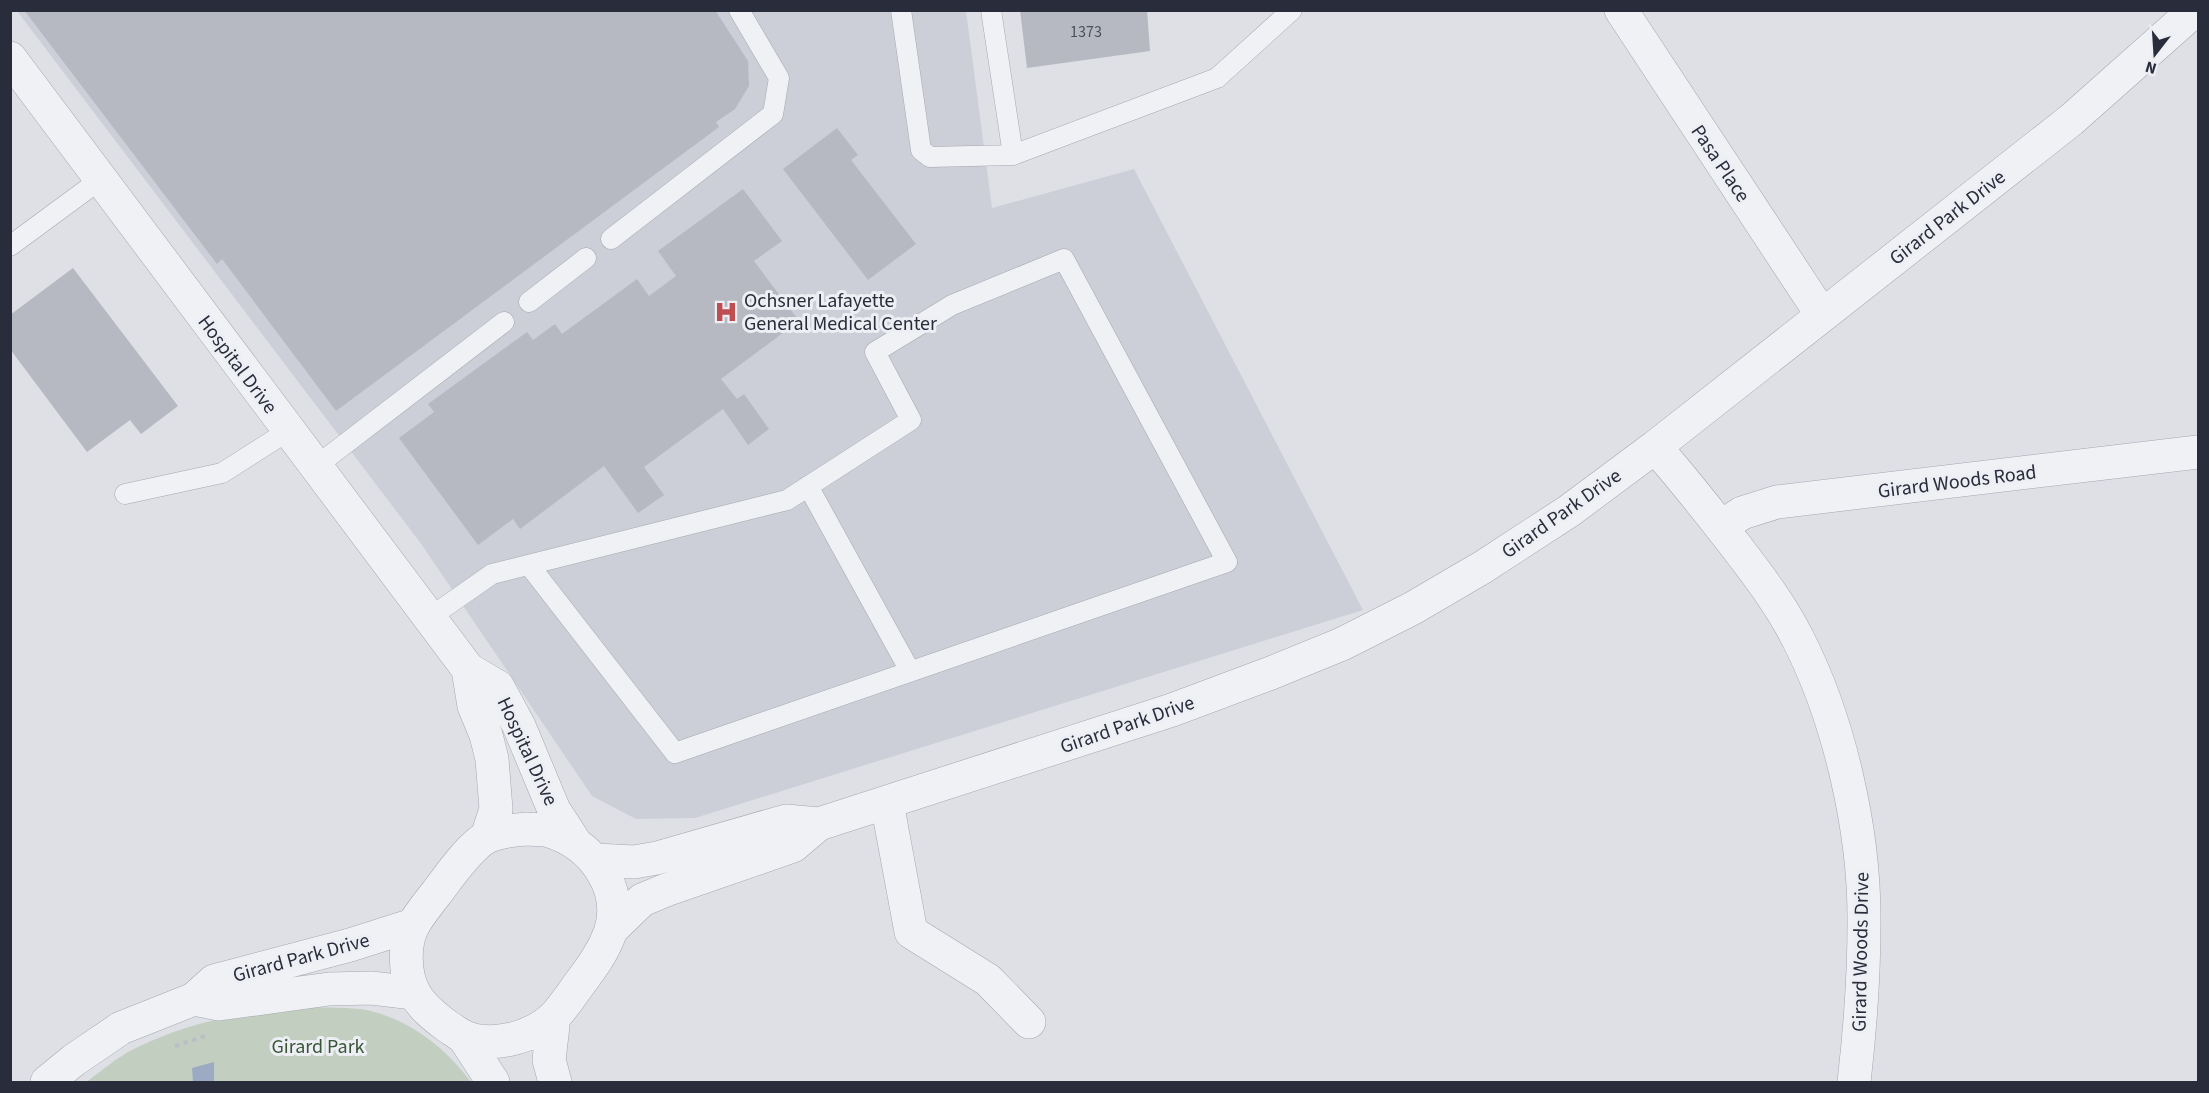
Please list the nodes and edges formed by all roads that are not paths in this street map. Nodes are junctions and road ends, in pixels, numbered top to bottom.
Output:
1 (739, 10) edge
2 (901, 10) edge
3 (991, 10) edge
4 (1292, 10) edge
5 (1621, 10) edge
6 (2195, 10) edge
7 (10, 58) edge
8 (1013, 155) junction
9 (101, 179) junction
10 (610, 239) dead end
11 (10, 246) edge
12 (586, 258) dead end
13 (529, 302) dead end
14 (1822, 315) junction
15 (504, 322) dead end
16 (288, 431) junction
17 (1654, 447) junction
18 (2199, 452) edge
19 (315, 467) junction
20 (807, 486) junction
21 (125, 494) dead end
22 (1721, 527) junction
23 (529, 565) junction
24 (429, 618) junction
25 (468, 669) junction
26 (910, 671) junction
27 (887, 803) junction
28 (819, 824) junction
29 (487, 837) junction
30 (586, 852) junction
31 (413, 925) junction
32 (611, 930) junction
33 (414, 993) junction
34 (194, 999) junction
35 (554, 1017) junction
36 (1029, 1022) dead end
37 (463, 1036) junction
38 (46, 1083) edge
39 (493, 1083) edge
40 (555, 1083) edge
41 (1854, 1083) edge

1 - 10 lane
2 - 8 lane
3 - 8 lane
4 - 8 lane
5 - 14 street, Pasa Place
6 - 14 street, Girard Park Drive
7 - 9 street, Hospital Drive
9 - 11 lane
9 - 16 street, Hospital Drive
12 - 13 lane
14 - 17 street, Girard Park Drive
15 - 19 lane
16 - 19 street, Hospital Drive
16 - 21 lane
17 - 22 street, Girard Woods Drive
17 - 27 street, Girard Park Drive
18 - 22 street, Girard Woods Road
19 - 24 street, Hospital Drive
20 - 23 lane
20 - 26 lane
20 - 26 lane
22 - 41 street, Girard Woods Drive
23 - 24 lane
23 - 26 lane
24 - 25 street, Hospital Drive
25 - 29 street, Hospital Drive
25 - 30 street, Hospital Drive
27 - 28 street, Girard Park Drive
27 - 36 street
28 - 30 street, Girard Park Drive
28 - 32 street, Girard Park Drive
29 - 30 street
29 - 31 street
30 - 32 street
31 - 33 street
31 - 34 street, Girard Park Drive
32 - 35 street
33 - 34 street, Girard Park Drive
33 - 37 street
34 - 38 street, Girard Park Drive
35 - 37 street
35 - 40 street
37 - 39 street

